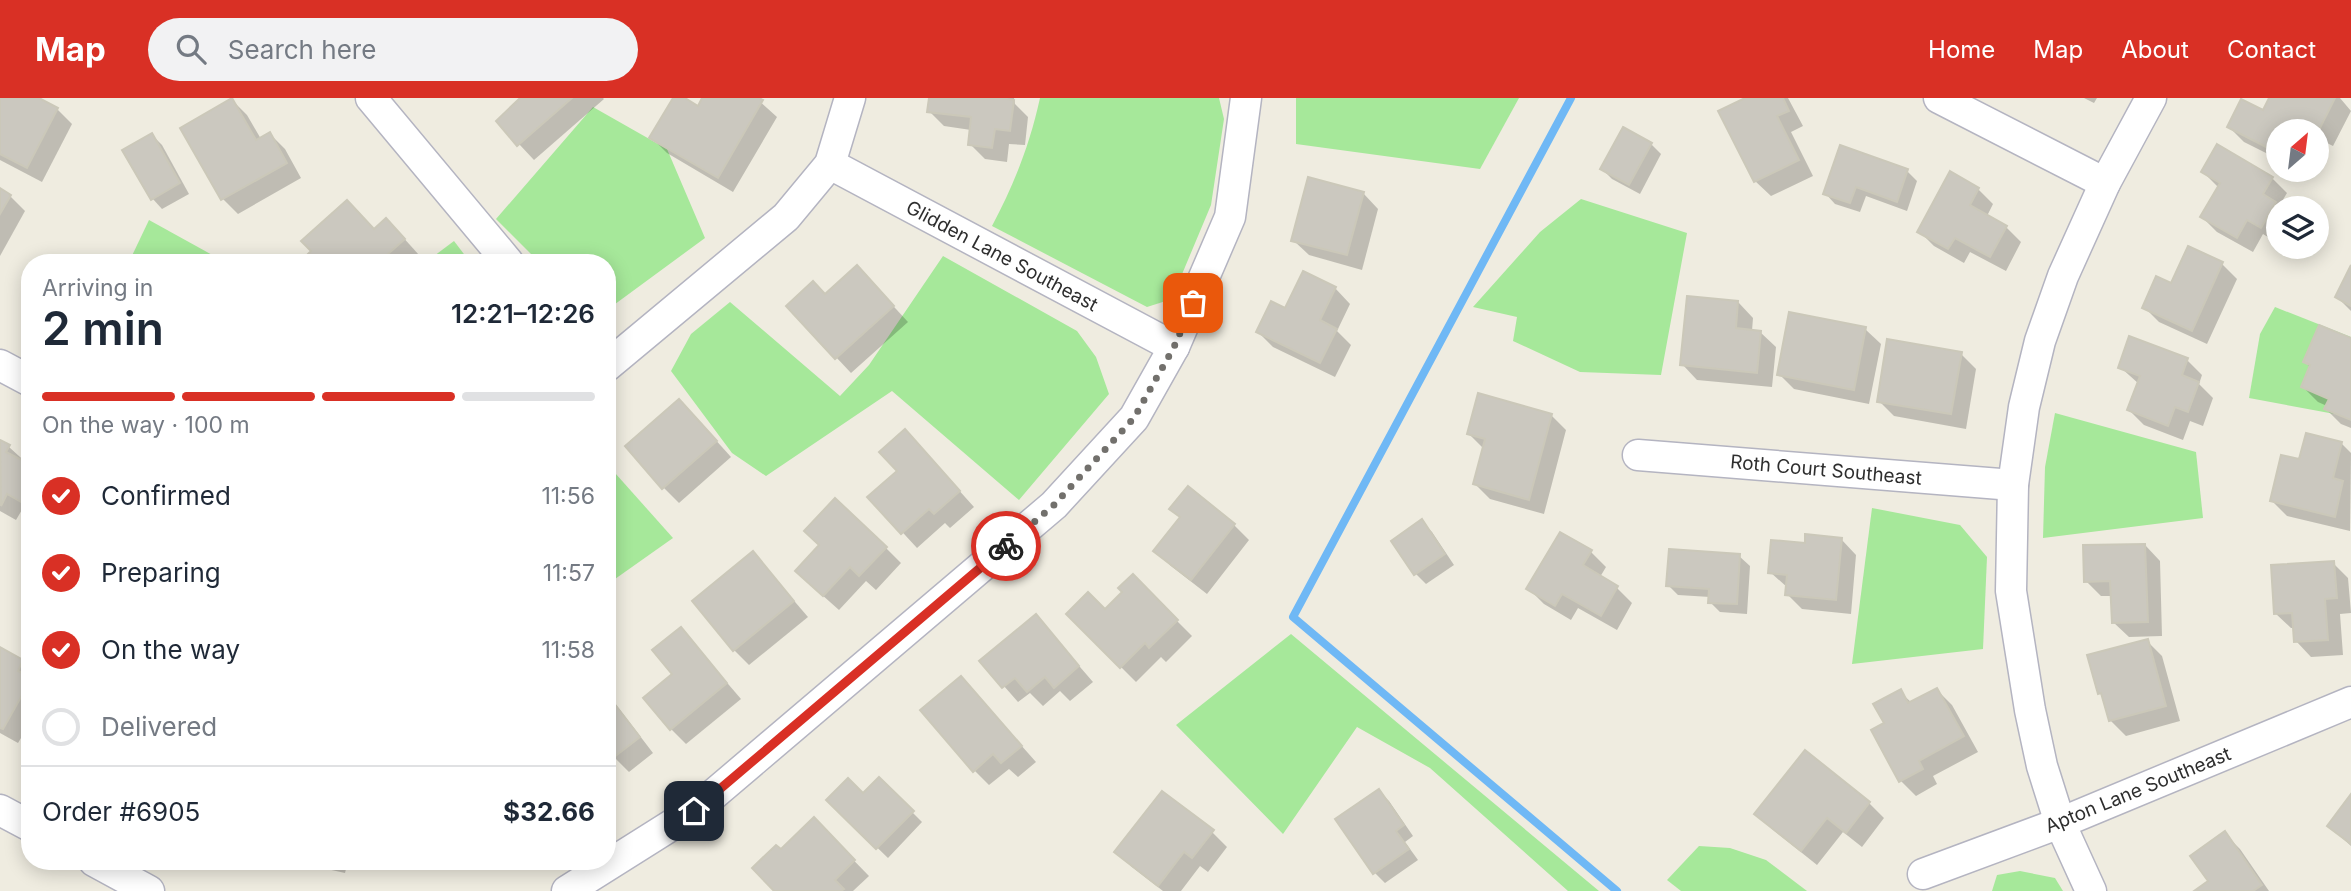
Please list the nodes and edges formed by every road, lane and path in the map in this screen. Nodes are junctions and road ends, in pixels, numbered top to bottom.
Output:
1 (371, 98) edge
2 (850, 98) edge
3 (1246, 98) edge
4 (1939, 98) edge
5 (2151, 98) edge
6 (830, 164) junction
7 (2105, 183) junction
8 (501, 254) edge
9 (1174, 347) junction
10 (616, 359) edge
11 (0, 365) edge
12 (21, 376) edge
13 (1639, 454) dead end
14 (2013, 485) junction
15 (2351, 702) edge
16 (0, 810) edge
17 (21, 821) edge
18 (2060, 823) junction
19 (616, 860) edge
20 (110, 870) edge
21 (600, 870) edge
22 (1923, 874) dead end
23 (149, 891) edge
24 (567, 891) edge
25 (2091, 891) edge

1 - 8 street
2 - 6 street
3 - 9 street
4 - 7 street
5 - 7 street
6 - 9 street, Glidden Lane Southeast
6 - 10 street
7 - 14 street
9 - 19 street
11 - 12 street
13 - 14 street, Roth Court Southeast
14 - 18 street
15 - 18 street, Apton Lane Southeast
16 - 17 street
18 - 22 street, Apton Lane Southeast
18 - 25 street
20 - 23 street
21 - 24 street

